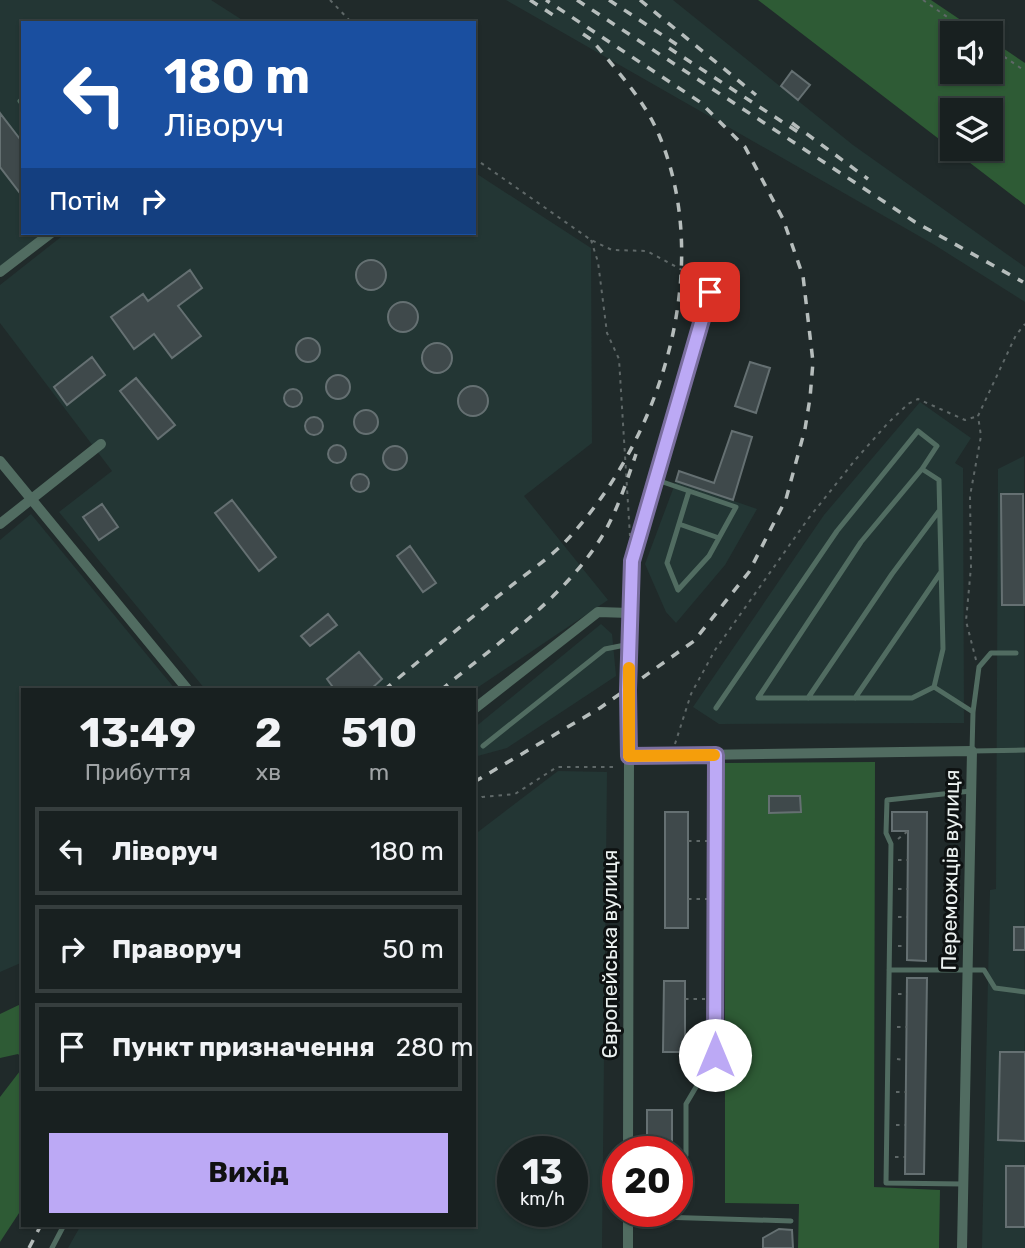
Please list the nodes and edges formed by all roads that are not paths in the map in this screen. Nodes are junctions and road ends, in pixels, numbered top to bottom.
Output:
1 (48, 235) edge
2 (0, 272) edge
3 (710, 292) road end
4 (101, 444) dead end
5 (0, 461) edge
6 (922, 469) junction
7 (654, 479) junction
8 (689, 491) junction
9 (31, 500) junction
10 (939, 511) junction
11 (0, 524) edge
12 (679, 524) junction
13 (719, 538) junction
14 (941, 572) junction
15 (630, 613) junction
16 (630, 644) junction
17 (1016, 653) dead end
18 (934, 687) junction
19 (186, 688) edge
20 (808, 698) junction
21 (855, 698) junction
22 (476, 707) edge
23 (716, 708) dead end
24 (973, 712) junction
25 (483, 746) dead end
26 (1025, 750) edge
27 (972, 751) junction
28 (716, 755) junction
29 (629, 761) junction
30 (971, 791) junction
31 (889, 970) junction
32 (967, 970) junction
33 (1025, 992) edge
34 (628, 1136) edge
35 (686, 1136) edge
36 (963, 1184) junction
37 (693, 1216) edge
38 (791, 1221) dead end
39 (63, 1227) edge
40 (628, 1227) edge
41 (52, 1248) edge
42 (628, 1248) edge
43 (962, 1248) edge

1 - 2 street
3 - 7 lane
4 - 9 street
5 - 9 street
6 - 10 lane
6 - 20 lane
6 - 23 lane
7 - 8 lane
7 - 15 lane
8 - 12 lane
8 - 13 lane
9 - 11 street
9 - 19 street
10 - 14 lane
10 - 20 lane
12 - 13 lane
12 - 13 lane
14 - 18 lane
14 - 21 lane
15 - 16 lane
15 - 22 street
16 - 25 lane
16 - 29 lane
17 - 24 lane
18 - 21 lane
18 - 24 lane
20 - 21 lane
24 - 27 lane
26 - 27 lane
27 - 28 street, Переможців вулиця
27 - 30 street, Переможців вулиця
28 - 29 street, Переможців вулиця
28 - 35 lane
29 - 34 street, Європейська вулиця
30 - 31 lane
30 - 32 street, Переможців вулиця
31 - 32 lane
31 - 36 lane
32 - 33 lane
32 - 36 street, Переможців вулиця
36 - 43 street, Переможців вулиця
37 - 38 lane
39 - 41 lane
40 - 42 street

